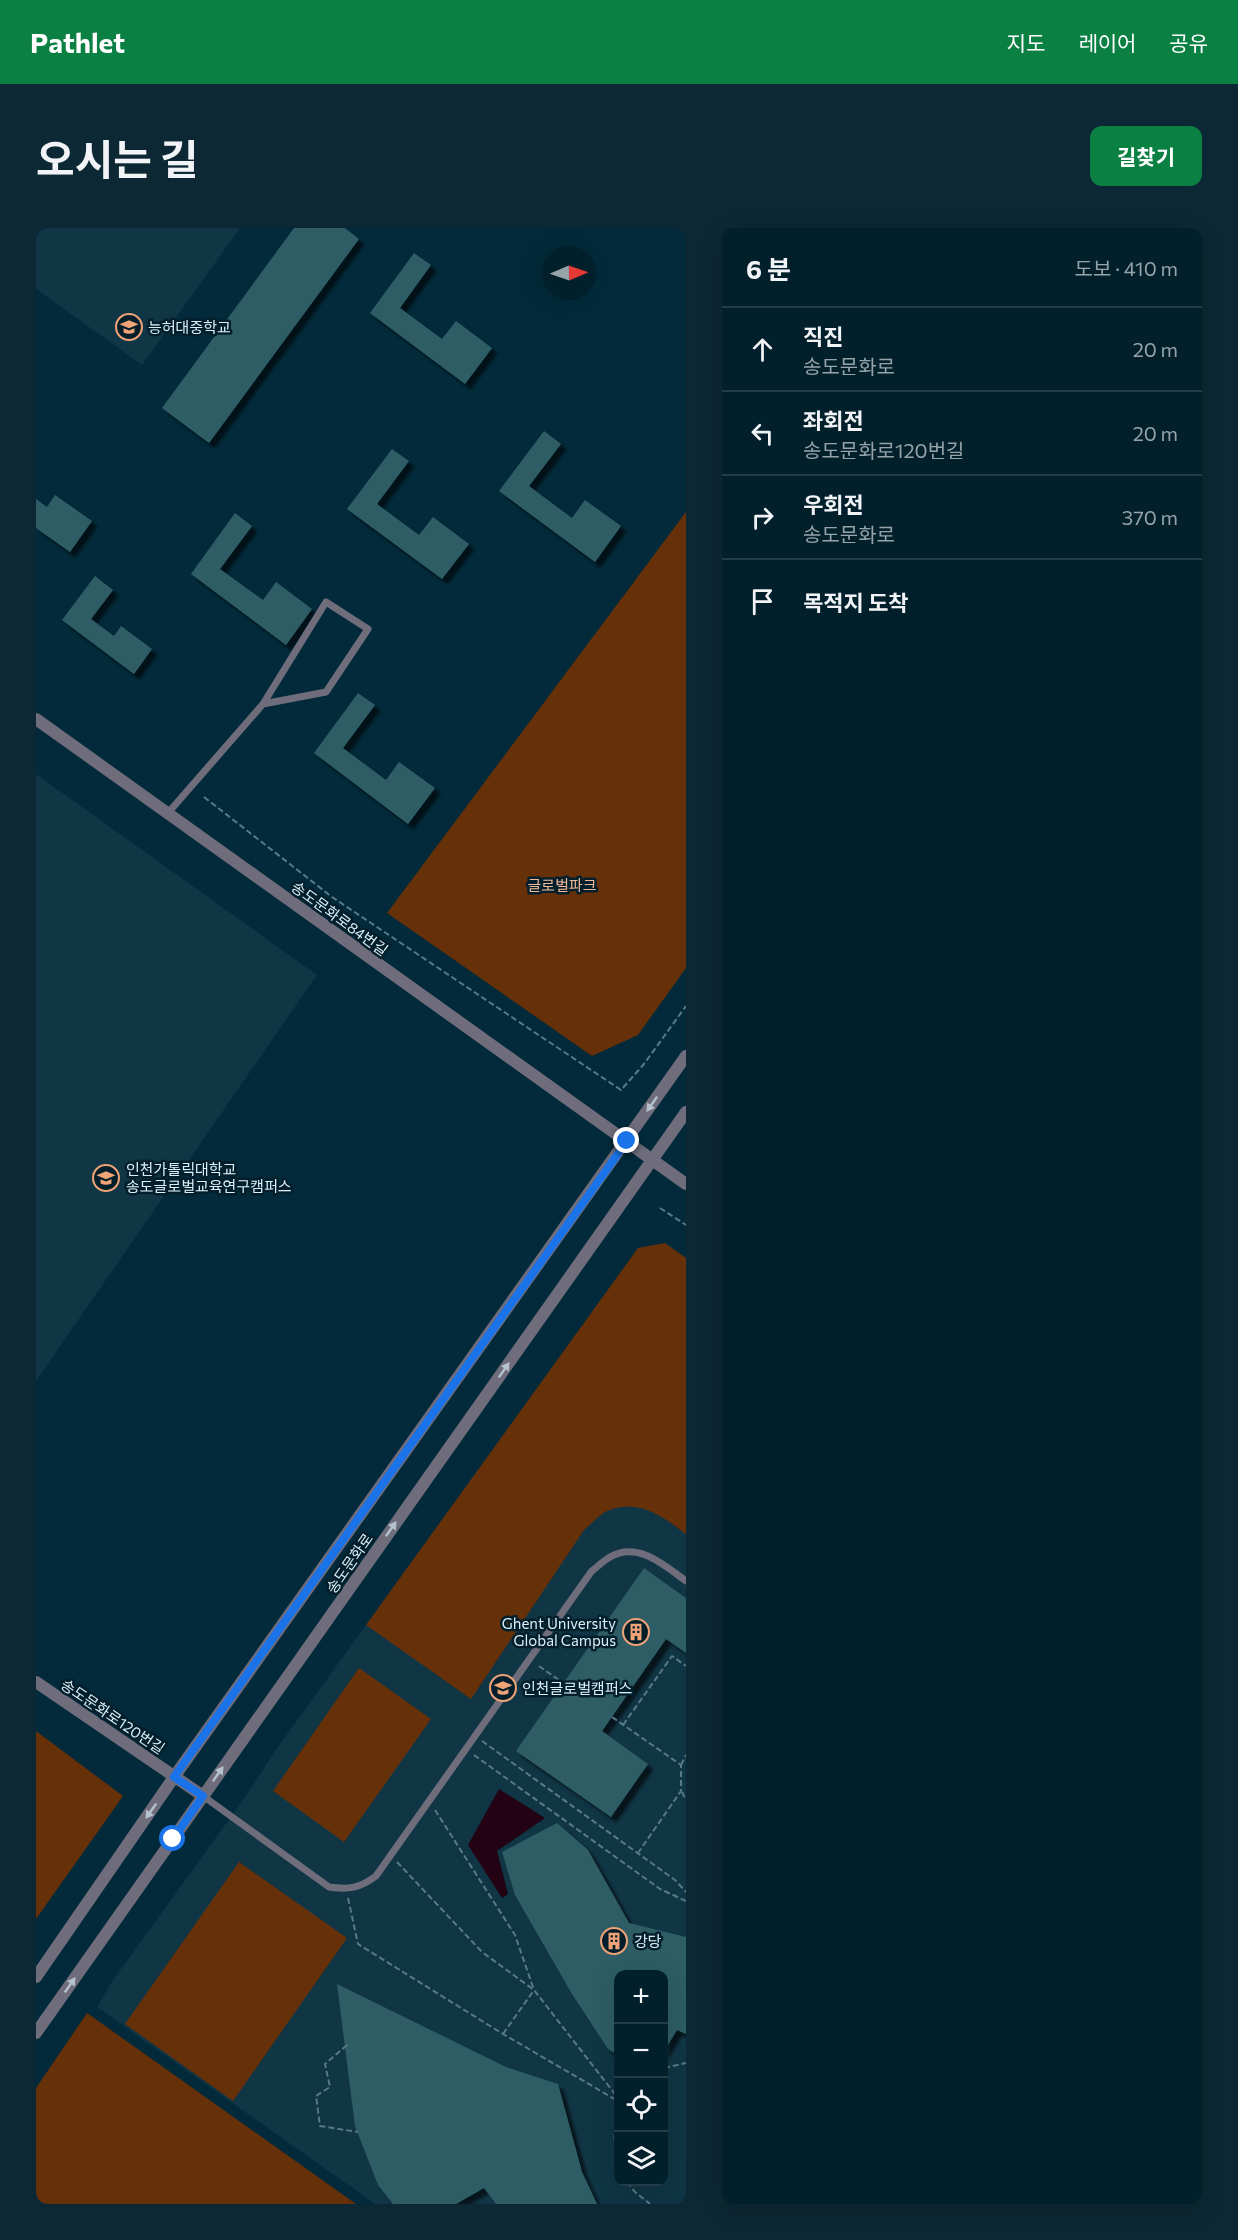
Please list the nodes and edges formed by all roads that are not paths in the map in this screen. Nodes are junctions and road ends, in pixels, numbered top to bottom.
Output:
1 (263, 704) junction
2 (36, 719) edge
3 (168, 813) junction
4 (686, 1056) edge
5 (686, 1112) edge
6 (627, 1141) junction
7 (652, 1160) junction
8 (686, 1184) edge
9 (686, 1581) edge
10 (36, 1682) edge
11 (174, 1777) junction
12 (203, 1796) junction
13 (36, 1977) edge
14 (36, 2033) edge

1 - 1 lane
1 - 3 lane
2 - 3 street, 송도문화로84번길
3 - 6 street, 송도문화로84번길
4 -> 6 street, 송도문화로
5 - 7 street, 송도문화로
6 - 7 street, 송도문화로84번길
6 - 11 street, 송도문화로
7 - 8 street, 송도문화로84번길
12 -> 7 street, 송도문화로
9 - 12 lane
10 - 11 street, 송도문화로120번길
11 - 12 street, 송도문화로120번길
11 -> 13 street, 송도문화로
14 -> 12 street, 송도문화로

